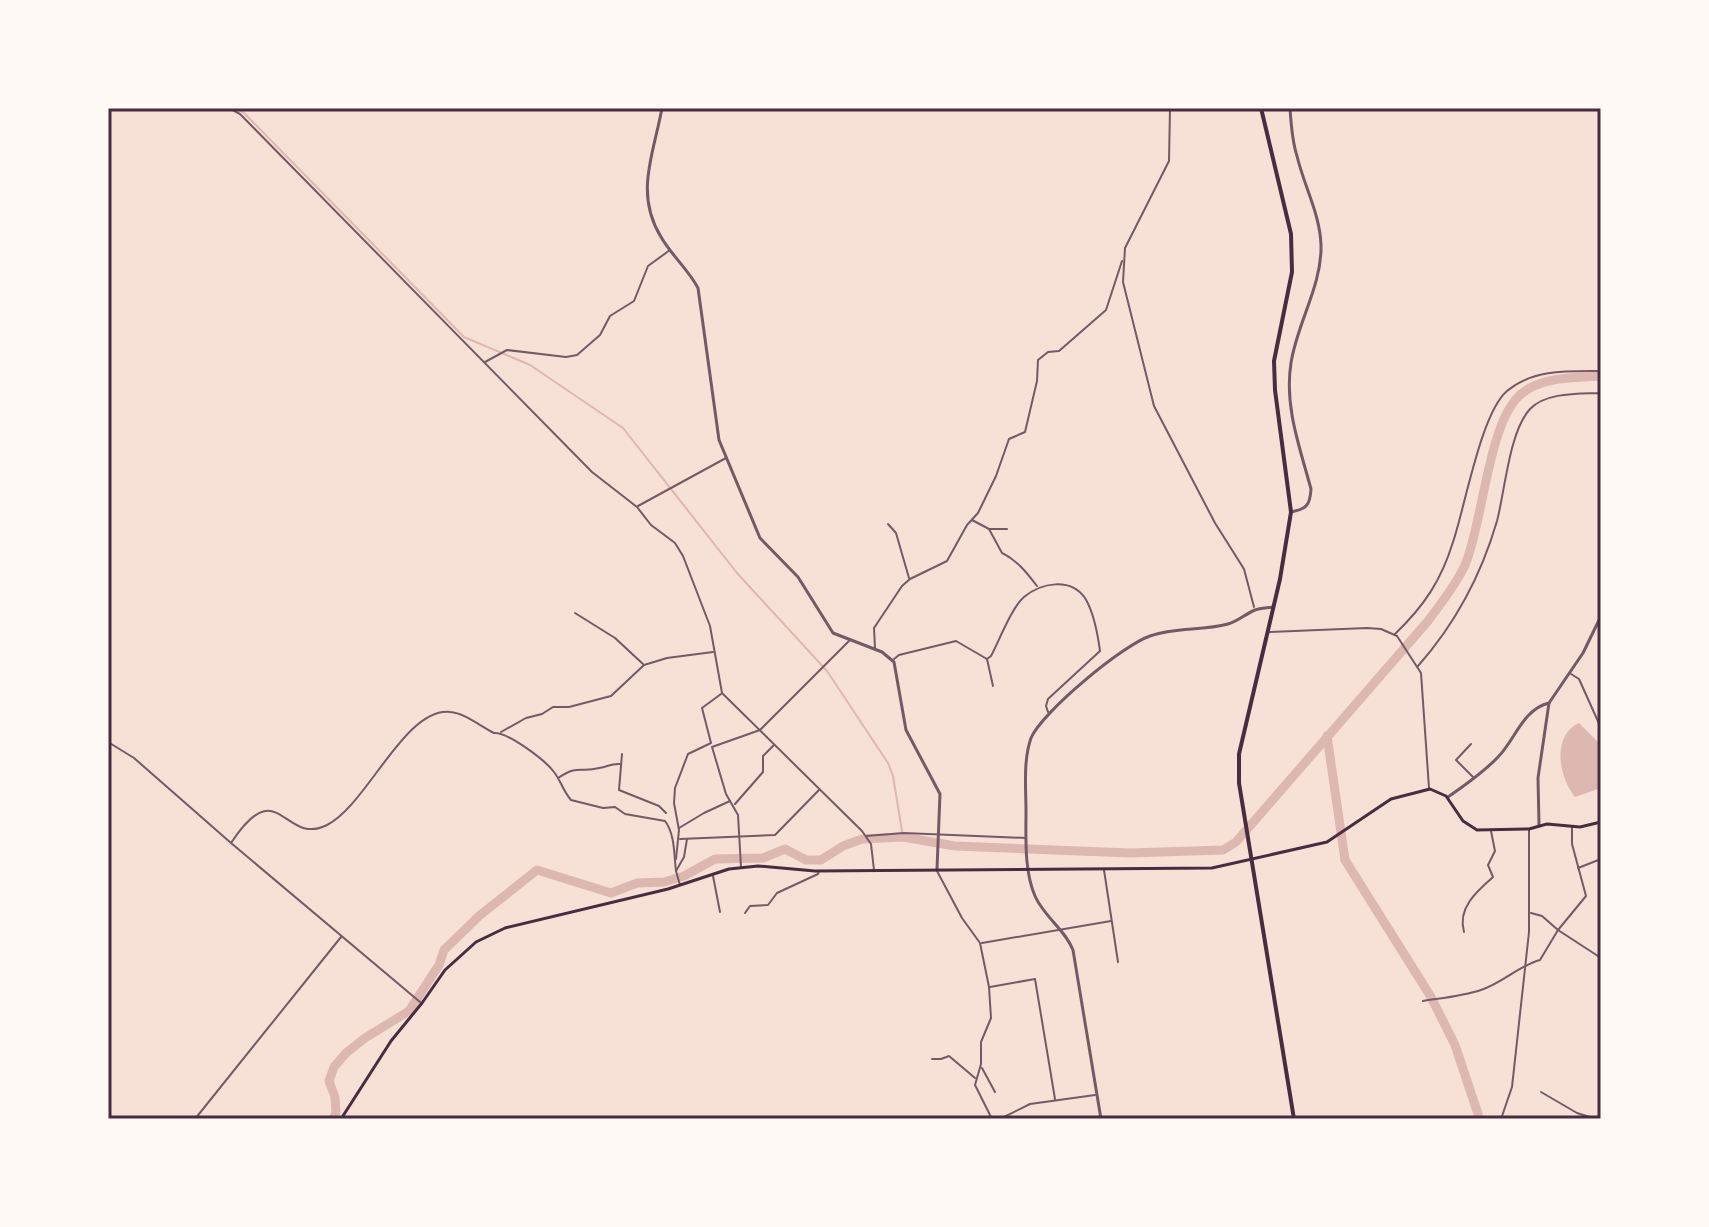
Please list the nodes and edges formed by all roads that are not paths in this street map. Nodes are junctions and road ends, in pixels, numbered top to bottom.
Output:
1 (229, 108) edge
2 (662, 108) edge
3 (1170, 108) edge
4 (1261, 108) edge
5 (1290, 108) edge
6 (670, 250) junction
7 (1124, 256) junction
8 (484, 362) junction
9 (1601, 371) edge
10 (1601, 393) edge
11 (726, 458) junction
12 (637, 507) junction
13 (1291, 512) junction
14 (972, 520) junction
15 (888, 524) dead end
16 (989, 529) junction
17 (1007, 529) dead end
18 (910, 579) junction
19 (1039, 588) junction
20 (1273, 607) junction
21 (1255, 610) junction
22 (575, 613) dead end
23 (1601, 616) edge
24 (1267, 632) junction
25 (1396, 635) junction
26 (849, 641) junction
27 (876, 650) junction
28 (713, 652) junction
29 (987, 659) junction
30 (893, 660) junction
31 (644, 665) junction
32 (1418, 666) junction
33 (1569, 673) junction
34 (993, 686) dead end
35 (722, 693) junction
36 (1549, 703) junction
37 (1048, 713) junction
38 (1601, 728) edge
39 (760, 730) junction
40 (500, 733) junction
41 (108, 742) edge
42 (775, 744) junction
43 (1471, 744) dead end
44 (622, 754) dead end
45 (621, 764) junction
46 (558, 778) junction
47 (1474, 779) junction
48 (820, 789) junction
49 (1430, 789) junction
50 (1448, 797) junction
51 (733, 803) junction
52 (675, 810) junction
53 (666, 813) junction
54 (665, 821) junction
55 (1600, 821) edge
56 (1539, 825) junction
57 (1572, 826) junction
58 (678, 829) junction
59 (1529, 829) junction
60 (1491, 831) junction
61 (739, 836) junction
62 (866, 836) junction
63 (939, 837) junction
64 (688, 838) junction
65 (1027, 838) junction
66 (679, 839) junction
67 (231, 843) junction
68 (1601, 859) edge
69 (1252, 861) junction
70 (675, 864) junction
71 (741, 865) junction
72 (1577, 868) junction
73 (937, 869) junction
74 (1029, 869) junction
75 (1104, 869) junction
76 (874, 870) junction
77 (676, 871) junction
78 (819, 871) junction
79 (712, 875) junction
80 (679, 884) junction
81 (720, 912) dead end
82 (745, 913) dead end
83 (1530, 913) junction
84 (1111, 921) junction
85 (1061, 929) junction
86 (1558, 930) junction
87 (1464, 932) dead end
88 (342, 936) junction
89 (980, 943) junction
90 (1601, 948) edge
91 (1596, 954) junction
92 (1601, 958) edge
93 (1118, 962) dead end
94 (1526, 964) junction
95 (989, 987) junction
96 (1424, 1001) dead end
97 (421, 1003) junction
98 (932, 1059) dead end
99 (980, 1066) junction
100 (976, 1079) junction
101 (995, 1092) dead end
102 (1541, 1092) dead end
103 (1097, 1095) junction
104 (1055, 1099) junction
105 (195, 1119) edge
106 (341, 1119) edge
107 (992, 1119) edge
108 (1000, 1119) edge
109 (1101, 1119) edge
110 (1294, 1119) edge
111 (1501, 1119) edge
112 (1596, 1119) edge

1 - 8 street
2 - 6 street
3 - 7 street
4 - 13 main road
5 - 13 street
6 - 8 street
6 - 11 street
7 - 14 street
7 - 21 street
8 - 12 street
9 - 25 street
10 - 32 street
11 - 12 street
11 - 26 street
12 - 28 street
13 - 20 main road
14 - 16 street
14 - 18 street
15 - 18 street
16 - 17 street
16 - 19 street
18 - 27 street
19 - 29 street
19 - 37 street
20 - 21 street
20 - 24 main road
21 - 37 street
22 - 31 street
23 - 33 street
24 - 25 street
24 - 69 main road
25 - 32 street
26 - 27 street
26 - 39 street
27 - 30 street
28 - 31 street
28 - 35 street
29 - 30 street
29 - 34 street
30 - 63 street
31 - 40 street
32 - 49 street
33 - 36 street
33 - 38 street
35 - 39 street
35 - 52 street
36 - 47 street
36 - 56 street
37 - 65 street
39 - 42 street
39 - 51 street
40 - 46 street
40 - 67 street
41 - 67 street
42 - 48 street
42 - 51 street
43 - 47 street
44 - 45 street
45 - 46 street
45 - 53 street
46 - 54 street
47 - 50 street
48 - 61 street
48 - 62 street
49 - 50 main road
49 - 69 main road
50 - 60 main road
51 - 58 street
51 - 61 street
52 - 53 street
52 - 58 street
53 - 54 street
54 - 70 street
55 - 57 main road
56 - 57 main road
56 - 59 main road
57 - 72 street
58 - 66 street
59 - 60 main road
59 - 83 street
60 - 87 street
61 - 64 street
61 - 71 street
62 - 63 street
62 - 76 street
63 - 65 street
63 - 73 street
64 - 66 street
64 - 77 street
65 - 74 street
66 - 70 street
67 - 88 street
68 - 72 street
69 - 75 main road
69 - 110 main road
70 - 77 street
71 - 78 main road
71 - 79 main road
72 - 86 street
73 - 74 main road
73 - 76 main road
73 - 89 street
74 - 75 main road
74 - 85 street
75 - 84 street
76 - 78 main road
77 - 80 street
78 - 82 street
79 - 80 main road
79 - 81 street
80 - 97 main road
83 - 86 street
83 - 94 street
84 - 85 street
84 - 93 street
85 - 89 street
85 - 103 street
86 - 91 street
86 - 94 street
88 - 97 street
88 - 105 street
89 - 95 street
90 - 91 street
91 - 92 street
94 - 96 street
94 - 111 street
95 - 99 street
95 - 104 street
97 - 106 main road
98 - 100 street
99 - 100 street
99 - 101 street
100 - 107 street
102 - 112 street
103 - 104 street
103 - 109 street
104 - 108 street

